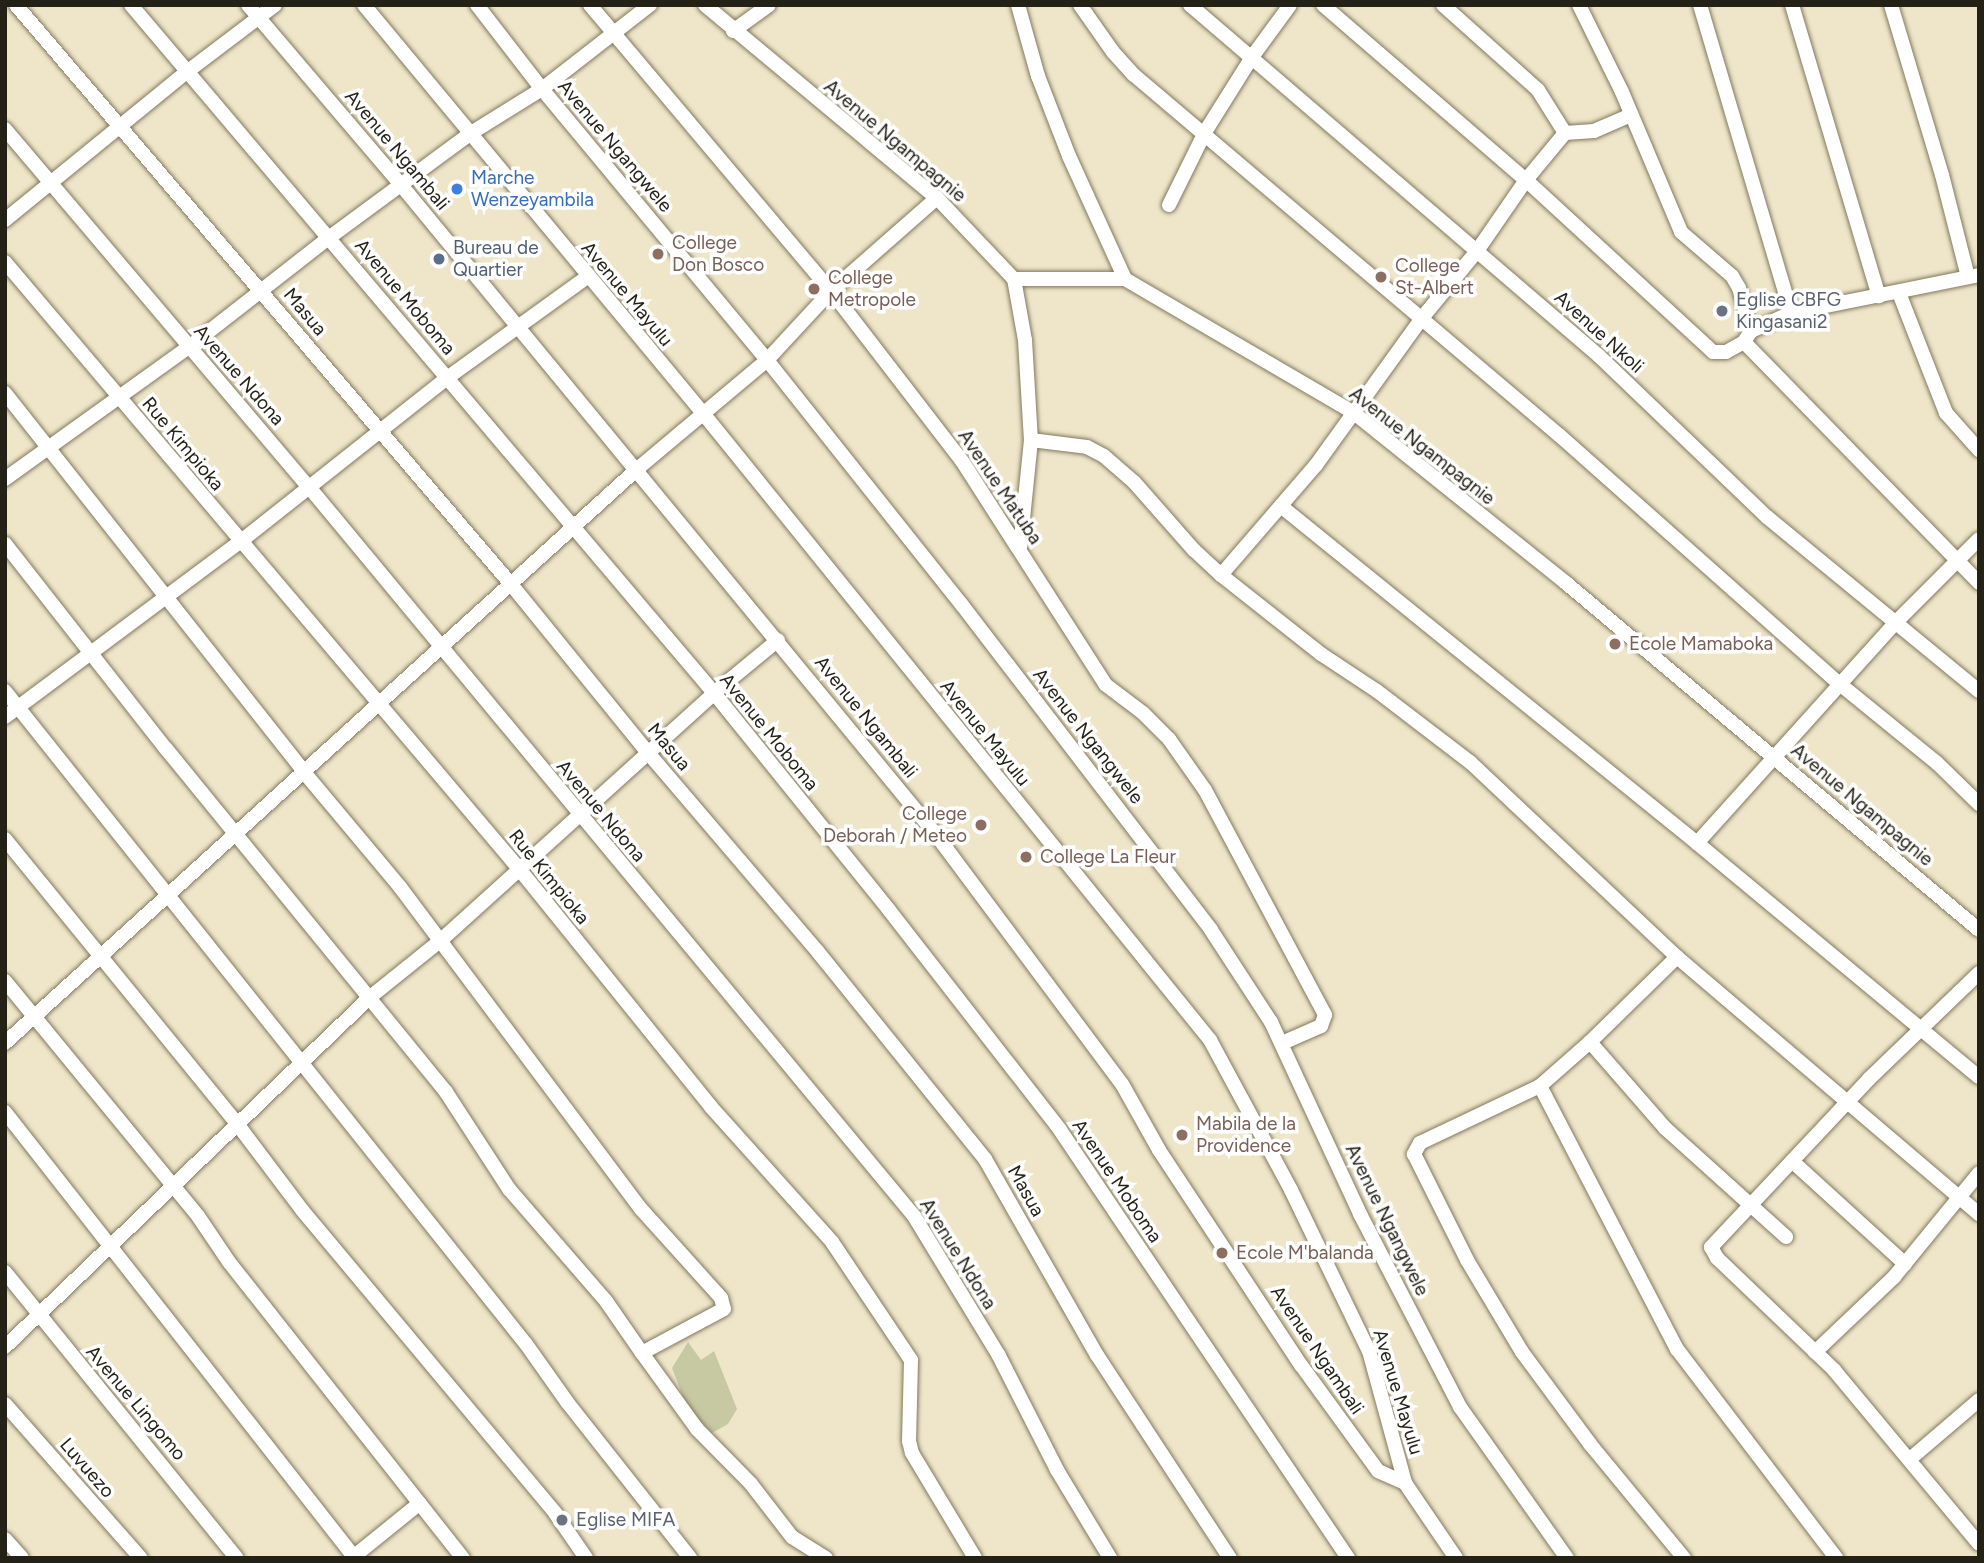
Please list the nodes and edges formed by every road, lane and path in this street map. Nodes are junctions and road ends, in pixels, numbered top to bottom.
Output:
1 (10, 5) edge
2 (16, 5) edge
3 (131, 5) edge
4 (248, 5) edge
5 (275, 5) edge
6 (364, 5) edge
7 (477, 5) edge
8 (590, 5) edge
9 (650, 5) edge
10 (705, 5) edge
11 (769, 5) edge
12 (1018, 5) edge
13 (1080, 5) edge
14 (1190, 5) edge
15 (1290, 5) edge
16 (1322, 5) edge
17 (1443, 5) edge
18 (1579, 5) edge
19 (1700, 5) edge
20 (1792, 5) edge
21 (1891, 5) edge
22 (5, 9) edge
23 (259, 19) junction
24 (733, 32) junction
25 (615, 34) junction
26 (1252, 57) junction
27 (188, 71) junction
28 (542, 89) junction
29 (1631, 115) junction
30 (120, 126) junction
31 (5, 129) edge
32 (1205, 132) junction
33 (471, 133) junction
34 (1565, 133) junction
35 (1526, 180) junction
36 (51, 181) junction
37 (401, 185) junction
38 (937, 198) junction
39 (1169, 205) dead end
40 (5, 220) edge
41 (330, 237) junction
42 (1477, 251) junction
43 (5, 262) edge
44 (1973, 276) edge
45 (587, 277) junction
46 (1014, 279) junction
47 (1125, 279) junction
48 (831, 290) junction
49 (263, 292) junction
50 (1899, 293) junction
51 (1879, 296) junction
52 (1791, 313) junction
53 (1422, 318) junction
54 (517, 326) junction
55 (1747, 337) junction
56 (189, 347) junction
57 (767, 360) junction
58 (447, 378) junction
59 (5, 393) edge
60 (120, 398) junction
61 (702, 412) junction
62 (1354, 413) junction
63 (379, 432) junction
64 (1031, 440) junction
65 (48, 450) junction
66 (1979, 450) edge
67 (636, 470) junction
68 (5, 480) edge
69 (309, 487) junction
70 (1282, 507) junction
71 (573, 529) junction
72 (1979, 539) edge
73 (240, 542) junction
74 (5, 544) edge
75 (1020, 548) junction
76 (1959, 562) junction
77 (1221, 575) junction
78 (510, 583) junction
79 (1979, 583) edge
80 (167, 596) junction
81 (1896, 622) junction
82 (778, 640) junction
83 (441, 646) junction
84 (91, 652) junction
85 (1841, 685) junction
86 (5, 691) edge
87 (1979, 691) edge
88 (714, 693) junction
89 (379, 705) junction
90 (18, 708) junction
91 (5, 717) edge
92 (649, 754) junction
93 (1776, 757) junction
94 (303, 771) junction
95 (1979, 804) edge
96 (579, 814) junction
97 (236, 834) junction
98 (5, 839) edge
99 (1698, 843) junction
100 (520, 870) junction
101 (169, 895) junction
102 (1979, 930) edge
103 (440, 942) junction
104 (99, 957) junction
105 (1677, 957) junction
106 (1979, 973) edge
107 (5, 981) edge
108 (369, 998) junction
109 (33, 1016) junction
110 (1920, 1028) junction
111 (1590, 1042) junction
112 (5, 1043) edge
113 (1282, 1043) junction
114 (302, 1063) junction
115 (1979, 1077) edge
116 (1541, 1086) junction
117 (1847, 1103) junction
118 (5, 1112) edge
119 (238, 1125) junction
120 (1792, 1161) junction
121 (1979, 1173) edge
122 (171, 1186) junction
123 (1960, 1195) junction
124 (1751, 1204) junction
125 (1979, 1214) edge
126 (1786, 1237) dead end
127 (110, 1246) junction
128 (1905, 1264) junction
129 (5, 1272) edge
130 (37, 1314) junction
131 (5, 1346) edge
132 (1815, 1352) junction
133 (642, 1353) junction
134 (1979, 1400) edge
135 (5, 1404) edge
136 (1910, 1459) junction
137 (1405, 1483) junction
138 (420, 1503) junction
139 (5, 1539) edge
140 (1979, 1544) edge
141 (353, 1557) edge
142 (22, 1558) edge
143 (141, 1558) edge
144 (237, 1558) edge
145 (463, 1558) edge
146 (586, 1558) edge
147 (690, 1558) edge
148 (827, 1558) edge
149 (975, 1558) edge
150 (1110, 1558) edge
151 (1230, 1558) edge
152 (1348, 1558) edge
153 (1456, 1558) edge
154 (1567, 1558) edge
155 (1684, 1558) edge
156 (1836, 1558) edge

1 - 22 street
2 - 30 street, Masua
3 - 27 street, Avenue Moboma
4 - 23 street, Avenue Ngambali
5 - 23 street
6 - 33 street, Avenue Mayulu
7 - 28 street, Avenue Ngangwele
8 - 25 street, Avenue Matuba
9 - 25 street
10 - 24 street, Avenue Ngampagnie
11 - 24 street
12 - 47 street
13 - 32 street
14 - 26 street, Avenue Nkoli
15 - 26 street
16 - 35 street
17 - 34 street
18 - 29 street
19 - 52 street
20 - 51 street
21 - 44 street
23 - 27 street
23 - 37 street, Avenue Ngambali
24 - 38 street, Avenue Ngampagnie
25 - 28 street
25 - 48 street, Avenue Matuba
26 - 32 street
26 - 42 street, Avenue Nkoli
27 - 30 street
27 - 41 street, Avenue Moboma
28 - 33 street
28 - 57 street, Avenue Ngangwele
29 - 34 street
29 - 55 street
30 - 36 street
30 - 49 street, Masua
31 - 36 street, Avenue Ndona
32 - 39 street
32 - 53 street
33 - 37 street
33 - 45 street, Avenue Mayulu
34 - 35 street
35 - 42 street
35 - 55 street
36 - 40 street
36 - 56 street, Avenue Ndona
37 - 41 street
37 - 54 street, Avenue Ngambali
38 - 46 street, Avenue Ngampagnie
38 - 48 street
41 - 49 street
41 - 58 street, Avenue Moboma
42 - 53 street
42 - 81 street, Avenue Nkoli
43 - 60 street, Rue Kimpioka
44 - 50 street
45 - 54 street
45 - 61 street, Avenue Mayulu
46 - 47 street
46 - 64 street
47 - 62 street, Avenue Ngampagnie
48 - 57 street
48 - 75 street, Avenue Matuba
49 - 56 street
49 - 63 street, Masua
50 - 51 street
50 - 66 street
51 - 52 street
52 - 55 street
53 - 62 street
53 - 85 street
54 - 58 street
54 - 67 street, Avenue Ngambali
55 - 76 street
56 - 60 street
56 - 69 street, Avenue Ndona
57 - 61 street
57 - 113 street, Avenue Ngangwele
58 - 63 street
58 - 71 street, Avenue Moboma
59 - 65 street
60 - 65 street
60 - 73 street, Rue Kimpioka
61 - 67 street
61 - 137 street, Avenue Mayulu
62 - 70 street
62 - 93 street, Avenue Ngampagnie
63 - 69 street
63 - 78 street, Masua
64 - 75 street
64 - 77 street
65 - 68 street
65 - 80 street
67 - 71 street
67 - 82 street, Avenue Ngambali
69 - 73 street
69 - 83 street, Avenue Ndona
70 - 77 street
70 - 99 street
71 - 78 street
71 - 88 street, Avenue Moboma
72 - 76 street
73 - 80 street
73 - 89 street, Rue Kimpioka
74 - 84 street
75 - 113 street, Avenue Matuba
76 - 79 street
76 - 81 street
77 - 105 street
78 - 83 street
78 - 92 street, Masua
80 - 84 street
80 - 94 street
81 - 85 street
81 - 87 street, Avenue Nkoli
82 - 88 street
82 - 137 street, Avenue Ngambali
83 - 89 street
83 - 96 street, Avenue Ndona
84 - 90 street
84 - 97 street
85 - 93 street
85 - 95 street
86 - 90 street
88 - 92 street
88 - 152 street, Avenue Moboma
89 - 94 street
89 - 100 street, Rue Kimpioka
90 - 91 street
90 - 101 street
92 - 96 street
92 - 151 street, Masua
93 - 99 street
93 - 102 street, Avenue Ngampagnie
94 - 97 street
94 - 103 street
96 - 100 street
96 - 150 street, Avenue Ndona
97 - 101 street
97 - 108 street
98 - 104 street
99 - 110 street
100 - 103 street
100 - 149 street, Rue Kimpioka
101 - 104 street
101 - 114 street
103 - 108 street
103 - 133 street
104 - 109 street
104 - 119 street
105 - 111 street
105 - 117 street
106 - 110 street
107 - 109 street
108 - 114 street
108 - 133 street
109 - 112 street
109 - 122 street
110 - 115 street
110 - 117 street
111 - 116 street
111 - 124 street
113 - 154 street, Avenue Ngangwele
114 - 119 street
114 - 147 street
116 - 155 street
116 - 156 street
117 - 120 street
117 - 123 street
118 - 127 street
119 - 122 street
119 - 146 street
120 - 124 street
120 - 128 street
121 - 123 street
122 - 127 street
122 - 138 street
123 - 125 street
123 - 128 street
124 - 126 street
124 - 132 street
127 - 130 street
127 - 141 street
128 - 132 street
129 - 130 street, Avenue Lingomo
130 - 131 street
130 - 144 street, Avenue Lingomo
132 - 136 street
133 - 148 street
134 - 136 street
135 - 143 street, Luvuezo
136 - 140 street
137 - 153 street, Avenue Mayulu
138 - 141 street
138 - 145 street
139 - 142 street

